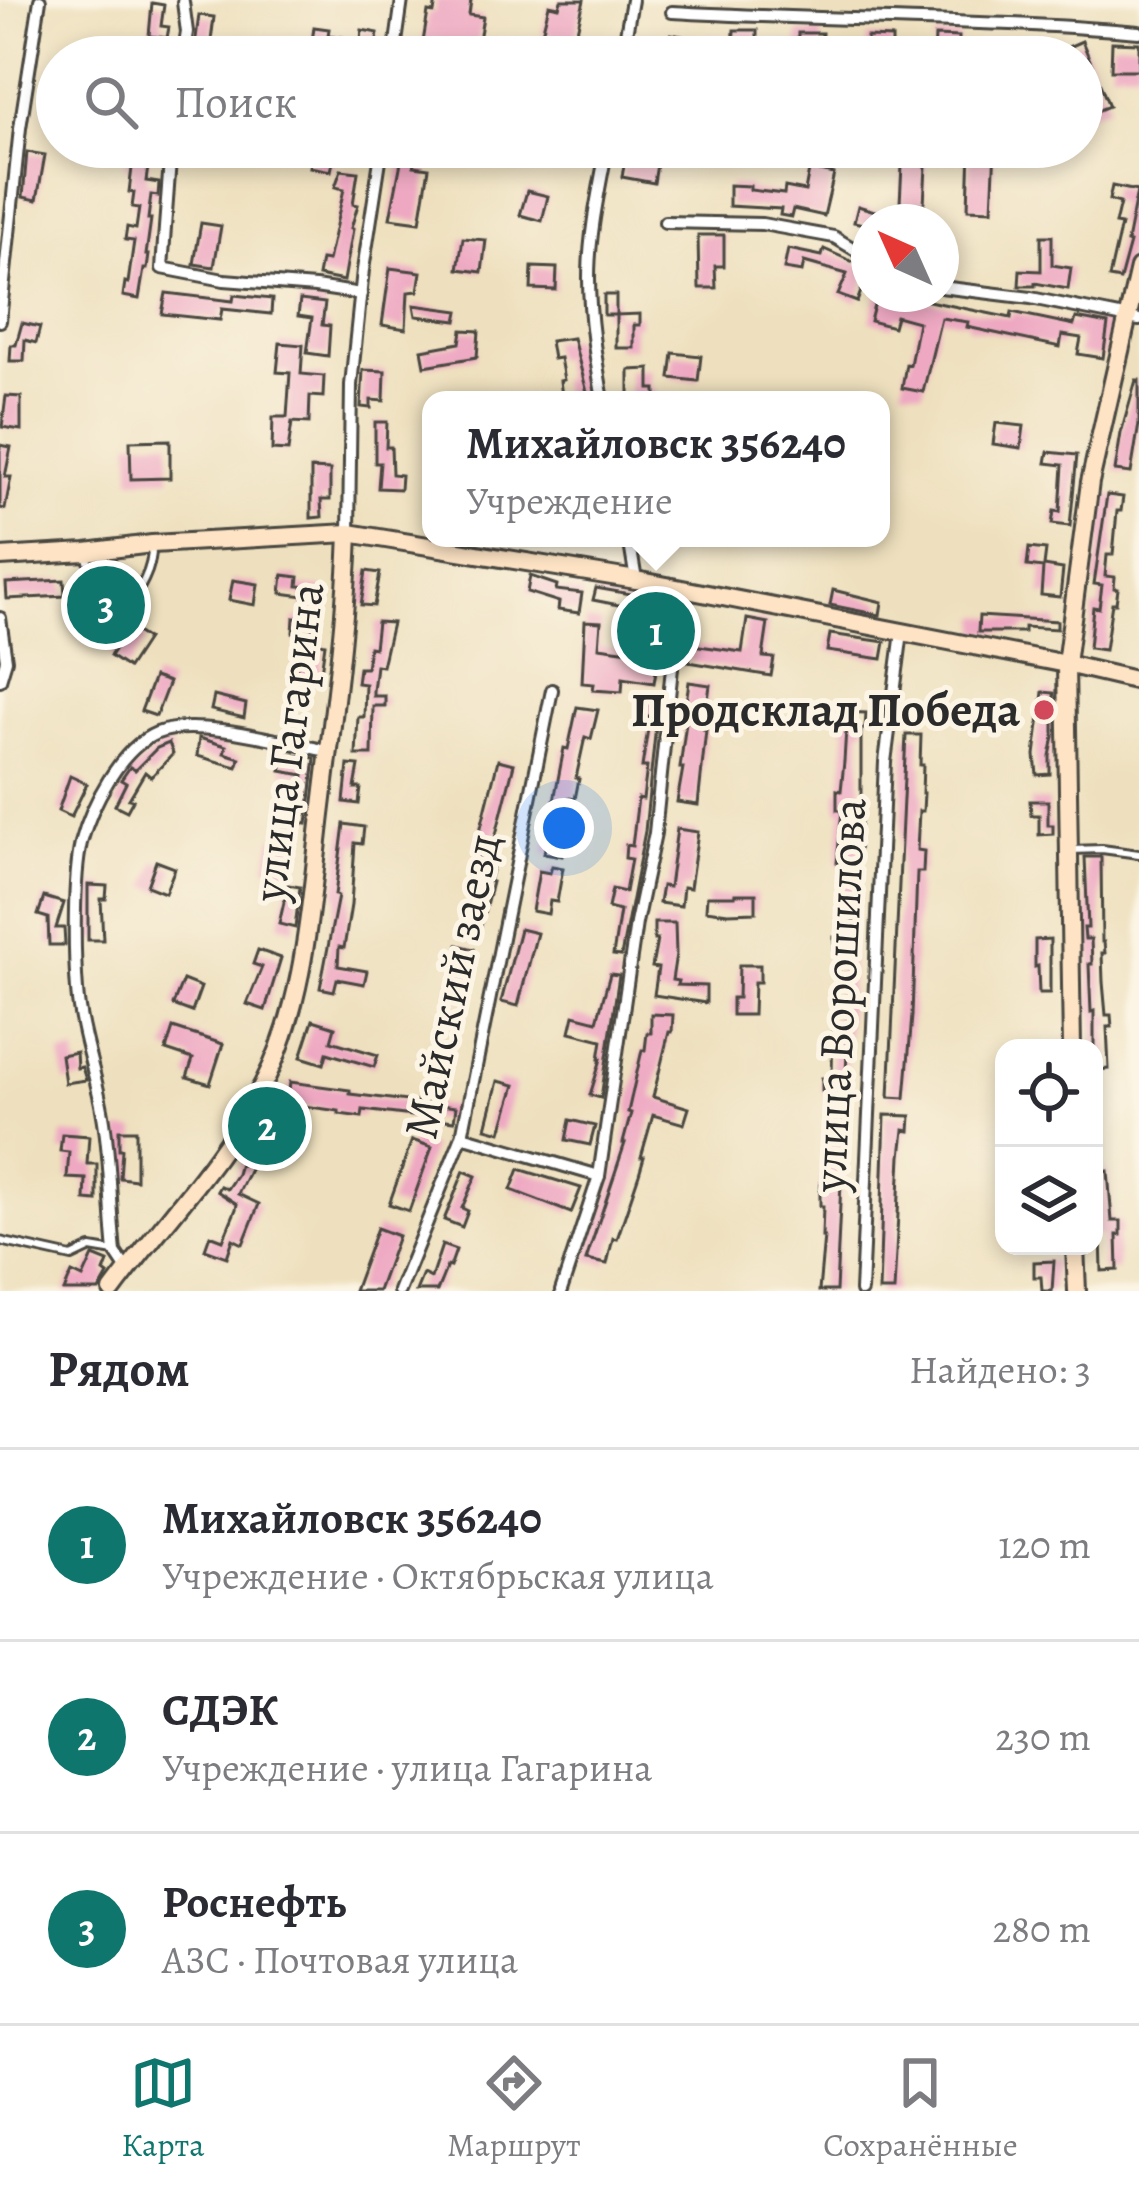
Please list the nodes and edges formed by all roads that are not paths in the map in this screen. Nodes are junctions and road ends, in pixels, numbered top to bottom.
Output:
1 (40, 0) edge
2 (402, 0) edge
3 (632, 0) edge
4 (183, 2) edge
5 (672, 12) dead end
6 (1139, 32) edge
7 (186, 36) edge
8 (397, 36) edge
9 (626, 36) edge
10 (170, 168) edge
11 (379, 168) edge
12 (603, 168) edge
13 (665, 222) dead end
14 (851, 247) edge
15 (1139, 268) edge
16 (959, 289) edge
17 (361, 294) junction
18 (1134, 318) edge
19 (0, 321) edge
20 (601, 391) edge
21 (349, 532) junction
22 (152, 544) junction
23 (422, 544) edge
24 (439, 547) edge
25 (630, 547) edge
26 (86, 552) junction
27 (0, 557) edge
28 (636, 580) junction
29 (680, 590) junction
30 (88, 593) junction
31 (97, 604) dead end
32 (0, 618) edge
33 (902, 632) junction
34 (1066, 664) junction
35 (0, 680) edge
36 (1139, 681) edge
37 (552, 689) dead end
38 (328, 752) junction
39 (1069, 850) junction
40 (1139, 854) edge
41 (1072, 1039) edge
42 (462, 1136) junction
43 (599, 1176) junction
44 (0, 1241) edge
45 (115, 1252) junction
46 (1075, 1255) edge
47 (127, 1270) junction
48 (112, 1291) edge
49 (398, 1291) edge
50 (562, 1291) edge
51 (861, 1291) edge
52 (1077, 1291) edge

1 - 19 street
2 - 8 street
3 - 9 street
4 - 7 street
5 - 6 street
10 - 17 street
11 - 17 street, улица Гагарина
12 - 20 street
13 - 14 street
15 - 18 main road
16 - 18 street
17 - 21 street, улица Гагарина
18 - 34 main road
21 - 22 main road
21 - 23 main road
21 - 38 main road, улица Гагарина
22 - 26 main road
22 - 30 lane
24 - 28 main road
25 - 28 street
26 - 27 main road
26 - 30 lane
28 - 29 main road
29 - 33 main road
29 - 43 street
30 - 31 lane
32 - 35 street
33 - 34 main road
33 - 51 street, улица Ворошилова
34 - 36 main road
34 - 39 main road
37 - 42 street, Майский заезд
38 - 45 street
38 - 47 main road, улица Гагарина
39 - 40 lane
39 - 41 main road
42 - 43 street
42 - 49 street, Майский заезд
43 - 50 street
44 - 45 lane
45 - 47 street
46 - 52 main road
47 - 48 main road, улица Гагарина

